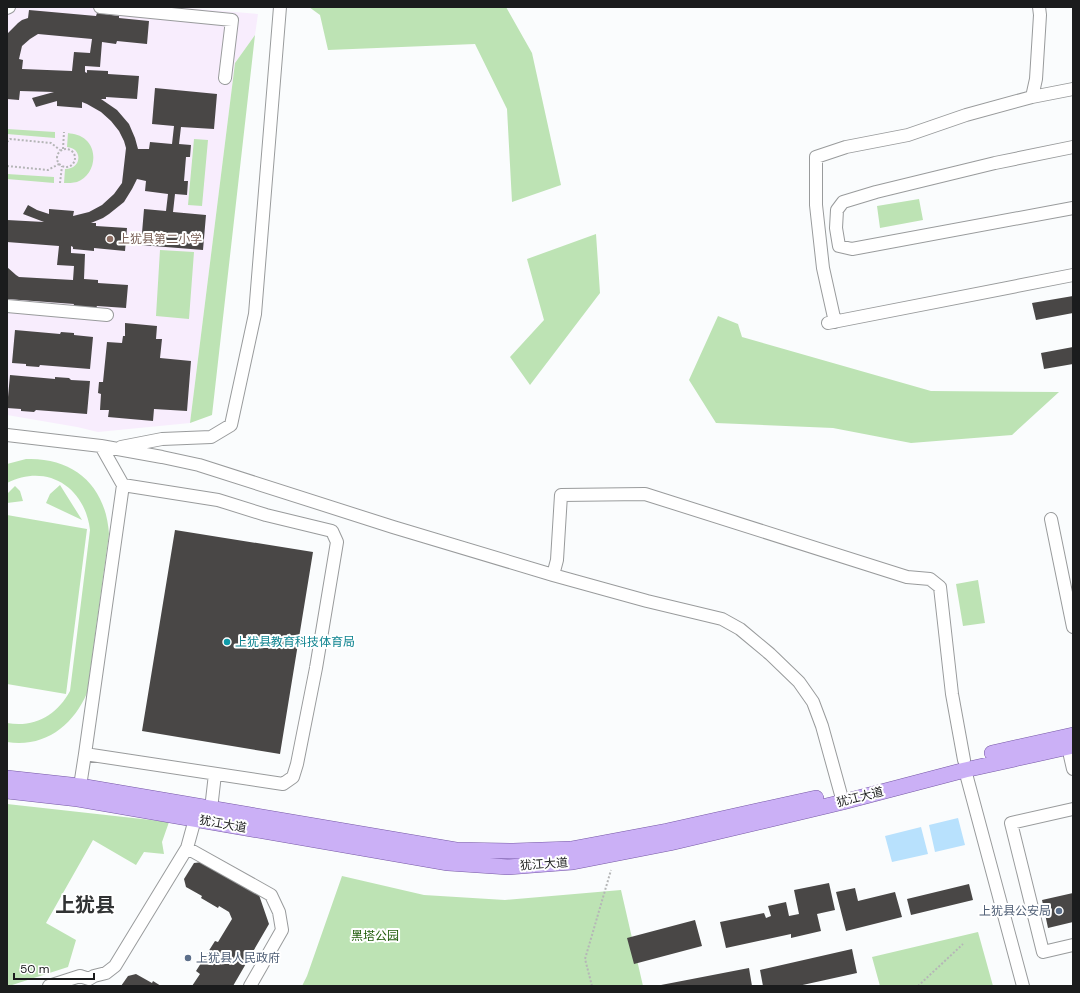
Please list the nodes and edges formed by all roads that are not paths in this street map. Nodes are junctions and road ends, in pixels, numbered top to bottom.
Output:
1 (100, 7) edge
2 (280, 7) edge
3 (1039, 7) edge
4 (225, 78) dead end
5 (1073, 89) edge
6 (1032, 97) junction
7 (1073, 147) edge
8 (1073, 208) edge
9 (1073, 275) edge
10 (7, 306) edge
11 (107, 315) dead end
12 (7, 435) edge
13 (101, 446) junction
14 (116, 448) junction
15 (123, 485) junction
16 (1051, 519) dead end
17 (553, 575) junction
18 (1073, 627) edge
19 (1071, 742) edge
20 (84, 754) junction
21 (965, 765) junction
22 (1073, 769) edge
23 (215, 774) junction
24 (7, 778) edge
25 (80, 786) junction
26 (7, 791) edge
27 (841, 797) junction
28 (211, 808) junction
29 (1073, 809) edge
30 (195, 819) junction
31 (187, 848) junction
32 (1073, 945) edge
33 (92, 982) edge
34 (49, 986) edge
35 (250, 986) edge
36 (1023, 986) edge

1 - 4 street
2 - 14 street
3 - 6 street
5 - 6 street
6 - 9 street
7 - 8 street
10 - 11 street
12 - 13 street
13 - 14 street
13 - 15 street
14 - 17 street
15 - 20 street
15 - 23 street
16 - 18 street
17 - 21 street
17 - 27 street
19 - 21 main road, 犹江大道
19 - 22 street
20 - 23 street
20 - 25 street
21 - 27 main road, 犹江大道
21 - 36 street
23 - 28 street
24 - 25 main road, 犹江大道
25 - 28 main road, 犹江大道
26 - 30 main road, 犹江大道
27 - 28 main road, 犹江大道
27 - 30 main road, 犹江大道
29 - 32 street
30 - 31 street
31 - 33 street
31 - 35 street
33 - 34 street

